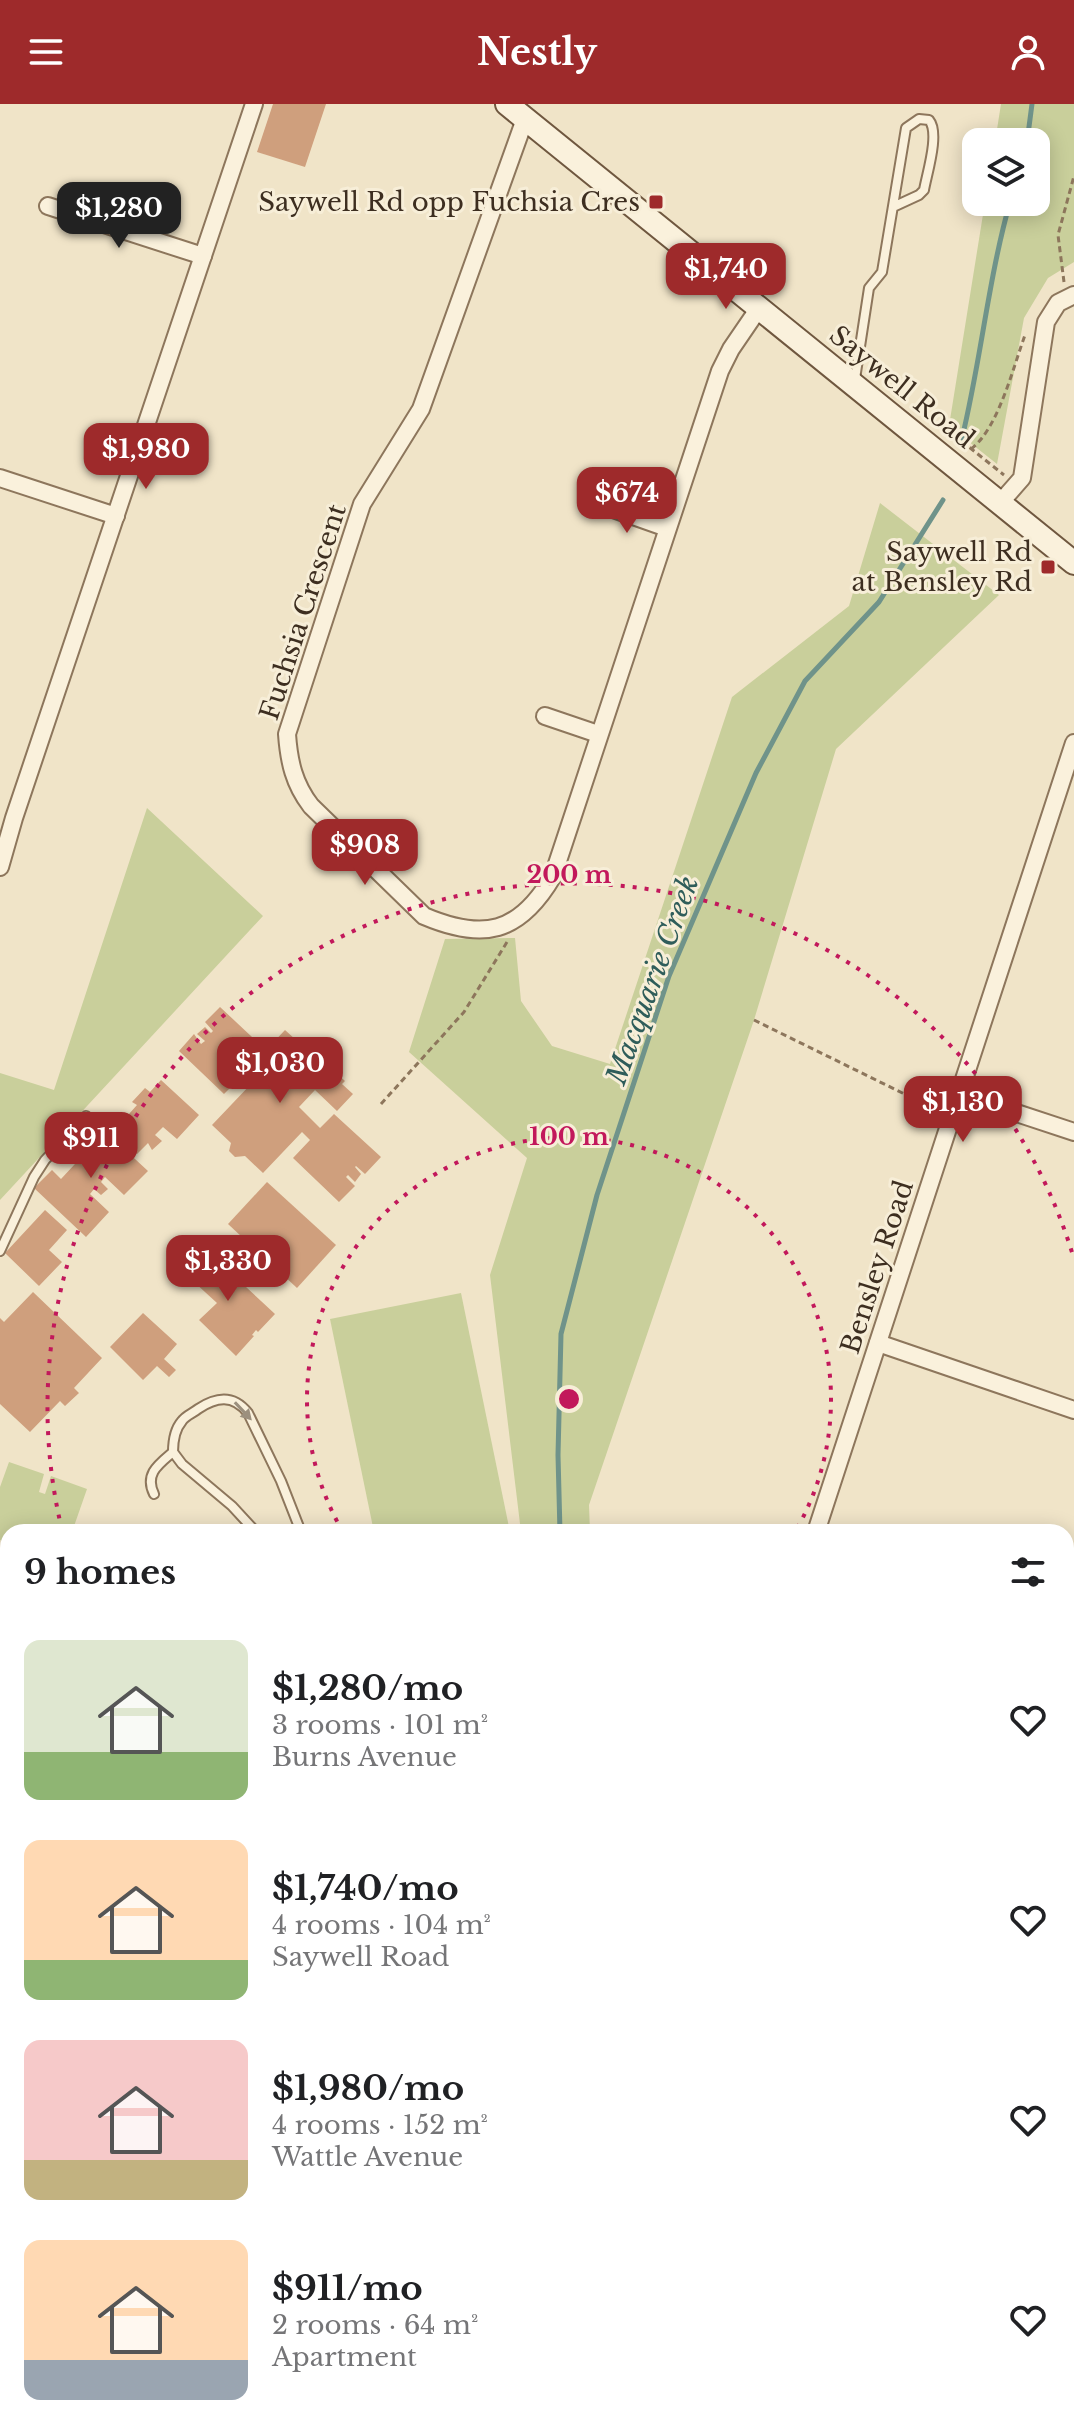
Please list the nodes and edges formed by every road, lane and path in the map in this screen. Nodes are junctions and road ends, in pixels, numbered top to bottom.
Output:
1 (254, 104) edge
2 (507, 104) edge
3 (525, 119) junction
4 (48, 206) dead end
5 (893, 207) junction
6 (203, 256) junction
7 (1074, 295) edge
8 (759, 308) junction
9 (854, 384) junction
10 (954, 435) dead end
11 (0, 478) edge
12 (1017, 484) junction
13 (1000, 503) junction
14 (599, 504) dead end
15 (116, 516) junction
16 (667, 528) junction
17 (1074, 563) edge
18 (545, 716) dead end
19 (598, 734) junction
20 (1074, 743) edge
21 (0, 805) edge
22 (14, 818) junction
23 (0, 867) edge
24 (509, 939) dead end
25 (754, 1020) dead end
26 (959, 1094) junction
27 (381, 1104) dead end
28 (86, 1116) dead end
29 (951, 1117) junction
30 (1074, 1132) edge
31 (0, 1251) edge
32 (878, 1343) junction
33 (1074, 1410) edge
34 (173, 1452) junction
35 (154, 1494) dead end
36 (249, 1524) edge
37 (298, 1524) edge
38 (819, 1524) edge

1 - 6 street
2 - 3 street, Saywell Road
3 - 8 street, Saywell Road
3 - 19 street, Fuchsia Crescent
4 - 6 street
5 - 5 lane
5 - 9 lane
6 - 15 street
7 - 12 street
8 - 9 street, Saywell Road
8 - 16 street, Fuchsia Crescent
9 - 13 street, Saywell Road
10 - 12 path
11 - 15 street
12 - 13 street
13 - 17 street, Saywell Road
14 - 16 street
15 - 22 street
16 - 19 street, Fuchsia Crescent
18 - 19 street
20 - 26 street, Bensley Road
21 - 22 street
22 - 23 street
24 - 27 path
25 - 29 path
26 - 29 street, Bensley Road
26 - 30 street
28 - 31 lane
29 - 32 street, Bensley Road
32 - 33 street
32 - 38 street, Bensley Road
34 - 35 lane
34 - 36 lane
34 -> 37 lane

